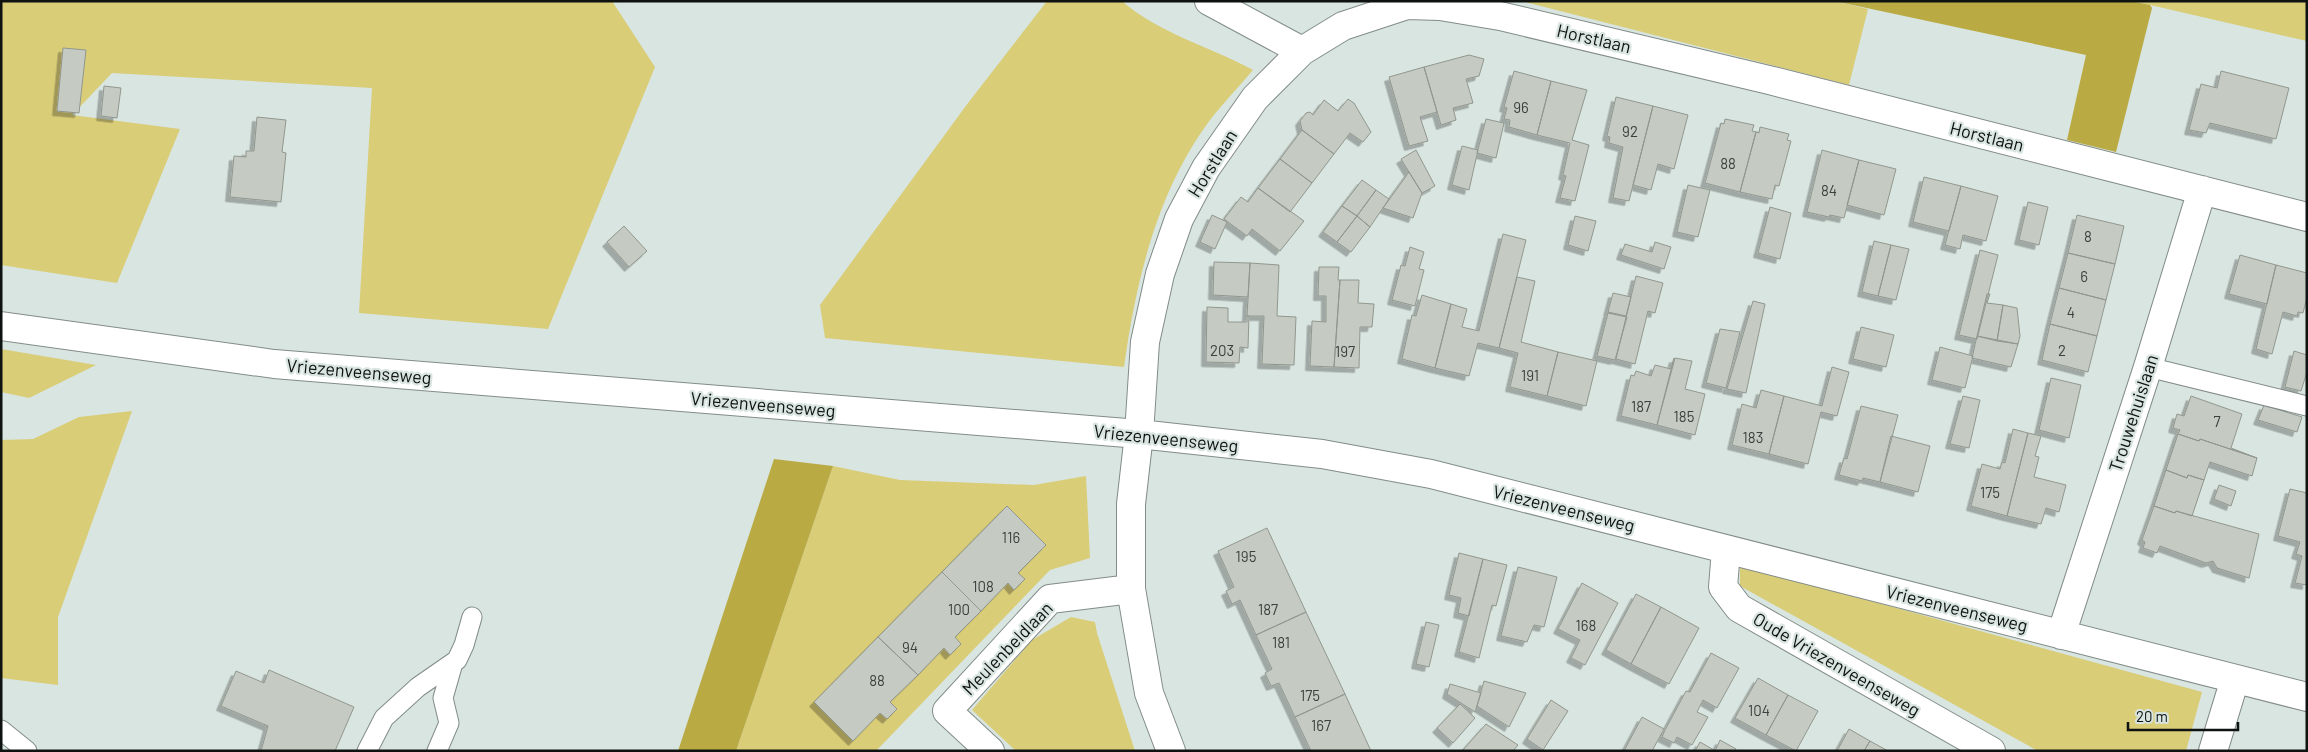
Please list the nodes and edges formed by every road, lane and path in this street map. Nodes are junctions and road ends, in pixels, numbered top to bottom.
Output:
1 (1209, 1) edge
2 (1302, 51) junction
3 (2202, 190) junction
4 (2307, 217) edge
5 (1, 326) edge
6 (2148, 367) junction
7 (2307, 406) edge
8 (1139, 434) junction
9 (1726, 550) junction
10 (1131, 589) junction
11 (472, 617) dead end
12 (2061, 635) junction
13 (454, 663) junction
14 (2235, 680) junction
15 (2307, 697) edge
16 (1, 730) edge
17 (27, 751) edge
18 (367, 751) edge
19 (437, 751) edge
20 (990, 751) edge
21 (1171, 751) edge
22 (1991, 751) edge
23 (2213, 751) edge

1 - 2 street
2 - 3 street, Horstlaan
2 - 8 street, Horstlaan
3 - 4 street, Horstlaan
3 - 6 street, Trouwehuislaan
5 - 8 street, Vriezenveenseweg
6 - 7 lane
6 - 12 street, Trouwehuislaan
8 - 9 street, Vriezenveenseweg
8 - 10 street
9 - 12 street, Vriezenveenseweg
9 - 22 street, Oude Vriezenveenseweg
10 - 20 street, Meulenbeldlaan
10 - 21 street
11 - 13 lane
12 - 14 street, Vriezenveenseweg
13 - 18 lane
13 - 19 lane
14 - 15 street, Vriezenveenseweg
14 - 23 street
16 - 17 lane

